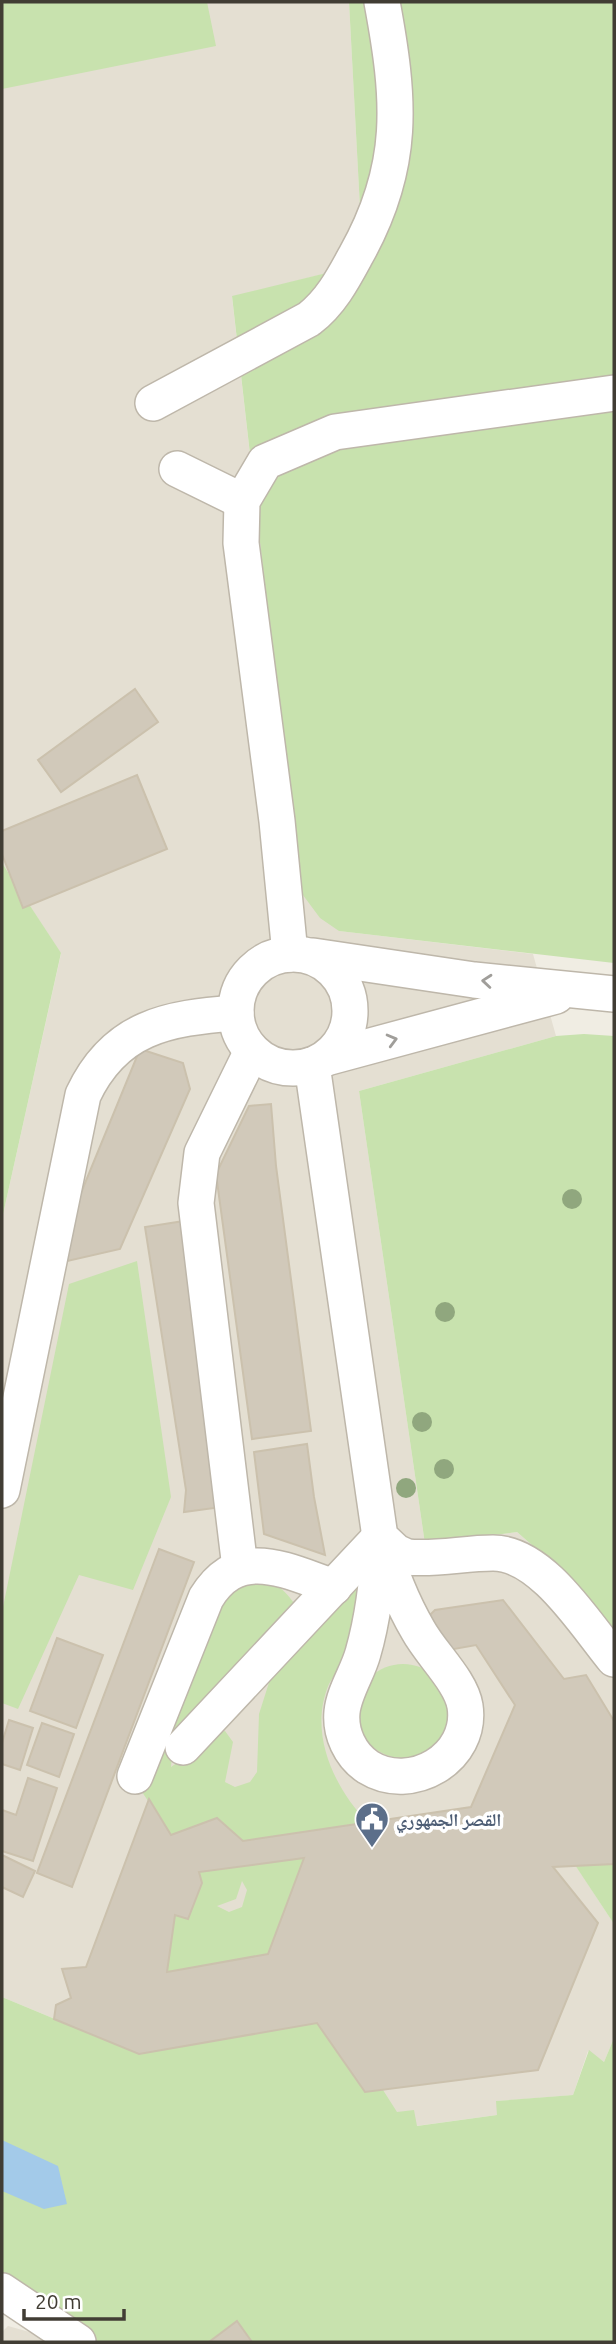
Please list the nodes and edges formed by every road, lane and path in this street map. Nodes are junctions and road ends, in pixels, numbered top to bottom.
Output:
1 (382, 2) edge
2 (614, 393) edge
3 (153, 403) dead end
4 (177, 469) dead end
5 (242, 501) junction
6 (298, 954) junction
7 (580, 989) junction
8 (614, 994) edge
9 (236, 1013) junction
10 (251, 1051) junction
11 (319, 1062) junction
12 (2, 1490) edge
13 (380, 1537) junction
14 (240, 1568) junction
15 (334, 1587) junction
16 (614, 1659) edge
17 (183, 1747) dead end
18 (135, 1776) dead end
19 (2, 2291) edge
20 (79, 2342) edge

1 - 3 street
2 - 5 street
4 - 5 street
5 - 6 street
7 -> 6 street
6 - 9 street
6 - 11 street
7 - 8 street
11 -> 7 street
9 - 10 street
9 - 12 street
10 - 11 street
10 - 14 street
11 - 13 street
13 - 13 street
13 - 15 street
13 - 16 street
14 - 15 street
14 - 18 street
15 - 17 street
19 - 20 street

